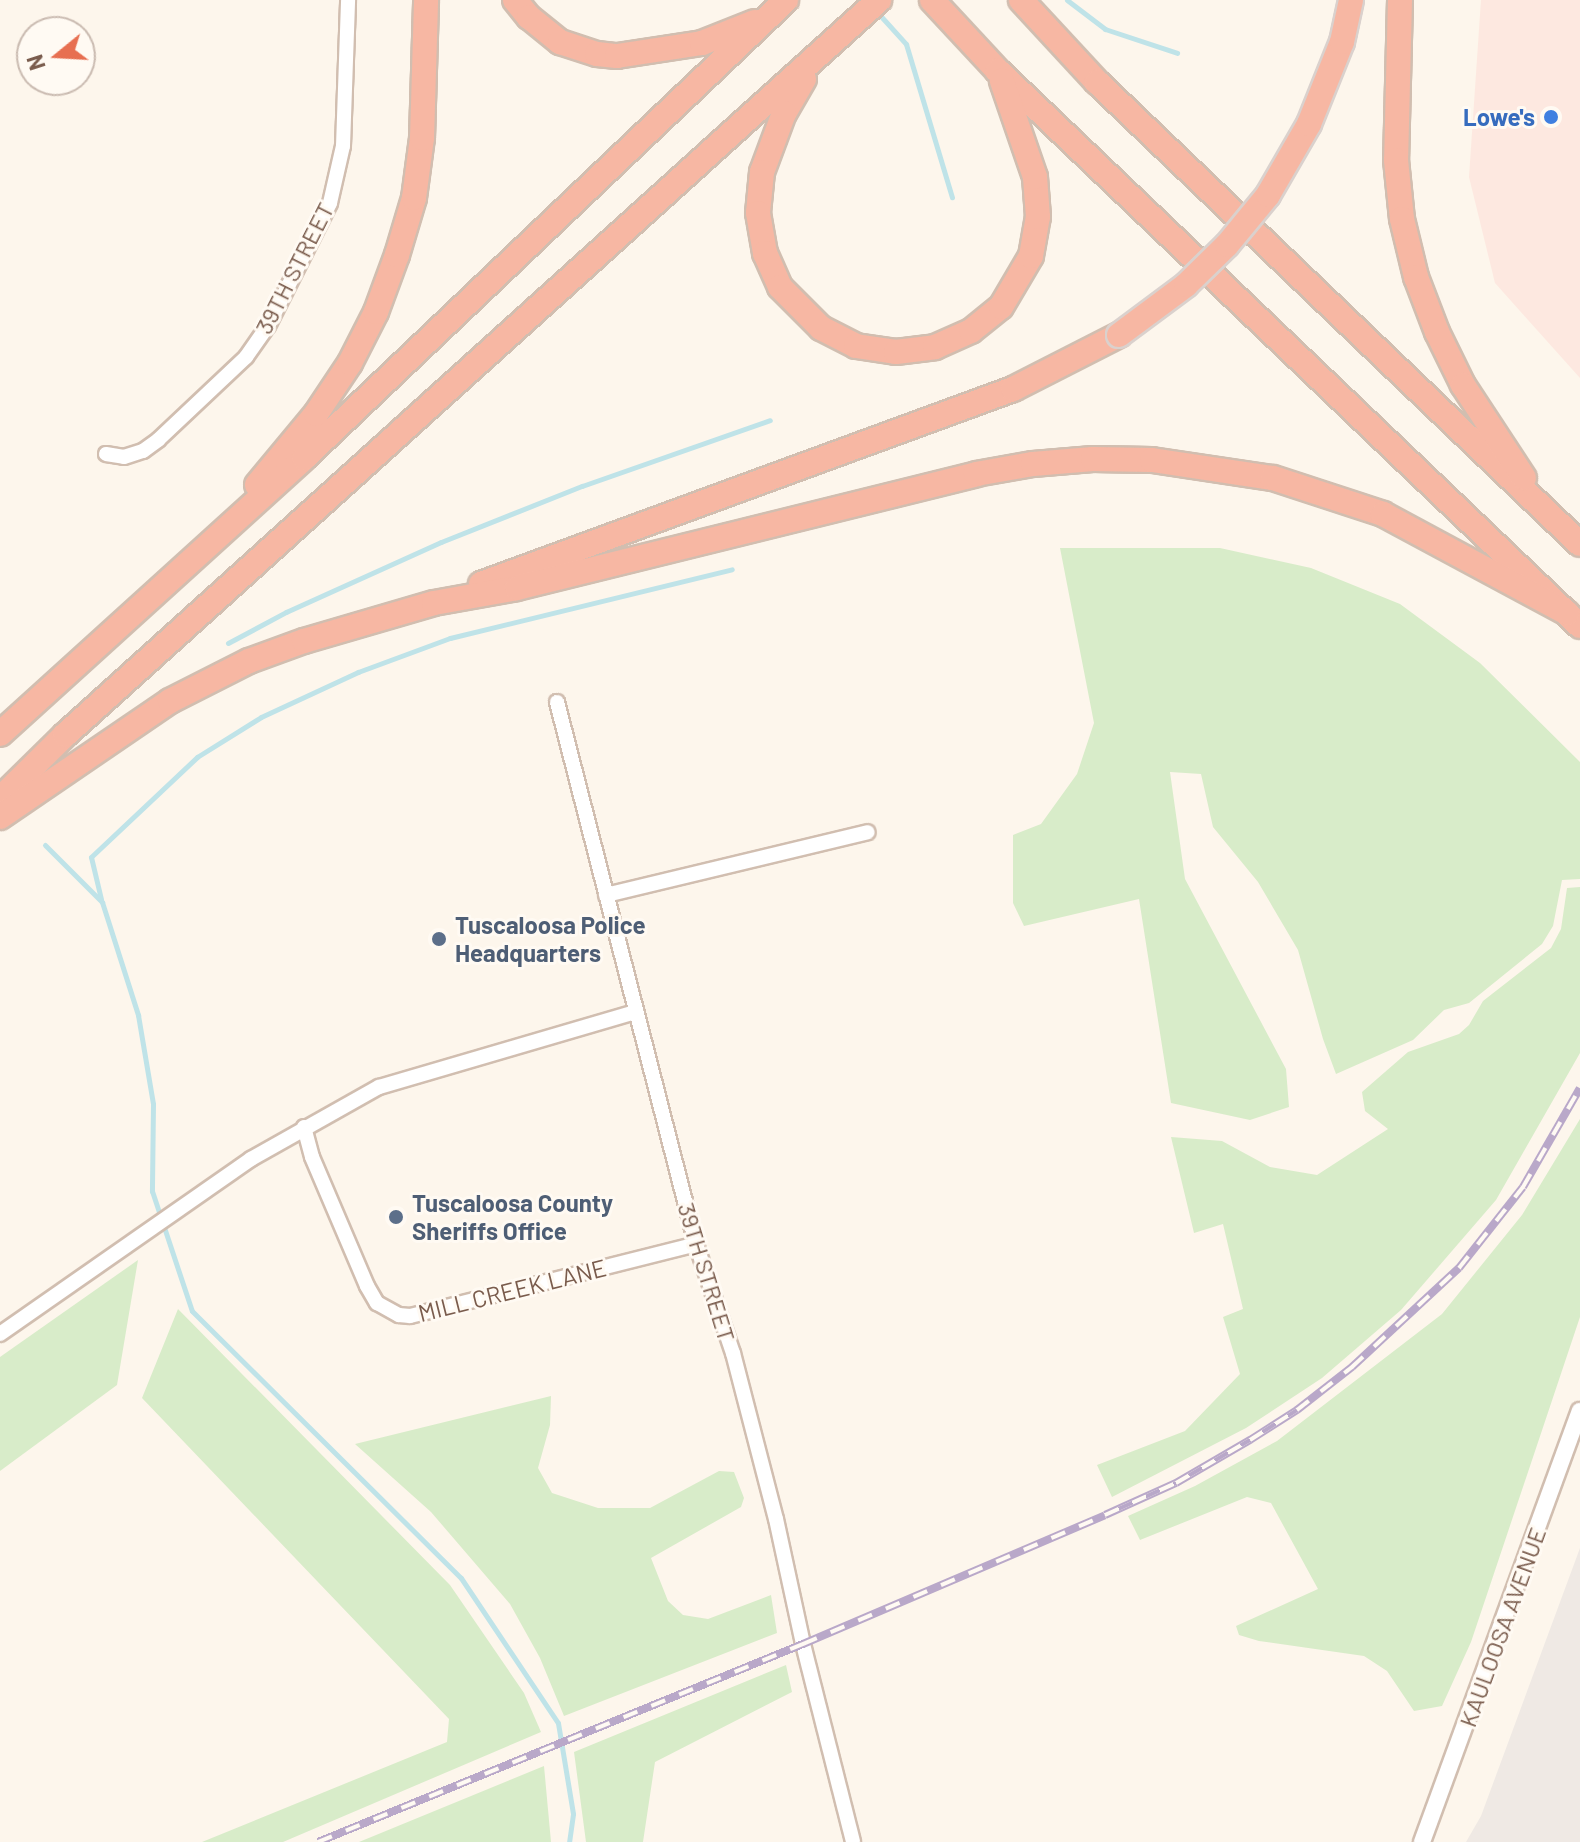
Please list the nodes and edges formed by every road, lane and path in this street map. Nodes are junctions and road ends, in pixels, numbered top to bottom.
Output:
1 (348, 0) edge
2 (426, 0) edge
3 (515, 0) edge
4 (879, 0) edge
5 (932, 0) edge
6 (1021, 0) edge
7 (1351, 0) edge
8 (1400, 0) edge
9 (777, 8) edge
10 (831, 44) junction
11 (998, 71) junction
12 (106, 454) dead end
13 (1547, 513) junction
14 (1580, 544) edge
15 (203, 550) junction
16 (434, 603) junction
17 (1574, 620) edge
18 (557, 702) dead end
19 (0, 734) edge
20 (0, 799) edge
21 (0, 817) edge
22 (868, 832) dead end
23 (606, 895) junction
24 (636, 1012) junction
25 (304, 1127) junction
26 (696, 1244) junction
27 (0, 1334) edge
28 (1580, 1411) edge
29 (853, 1842) edge
30 (1422, 1842) edge

1 - 12 street, 39TH STREET
2 - 15 highway
3 - 9 highway
4 - 10 highway
5 - 11 highway
6 - 13 highway
7 - 16 highway, bridge
8 - 13 highway
9 - 15 highway
10 - 11 highway
10 - 20 highway
11 - 17 highway
13 - 14 highway
15 - 19 highway
16 - 17 highway
16 - 21 highway
18 - 23 street, 39TH STREET
22 - 23 street
23 - 24 street, 39TH STREET
24 - 25 street
24 - 26 street, 39TH STREET
25 - 26 street, MILL CREEK LANE
25 - 27 street
26 - 29 street, 39TH STREET
28 - 30 street, KAULOOSA AVENUE

